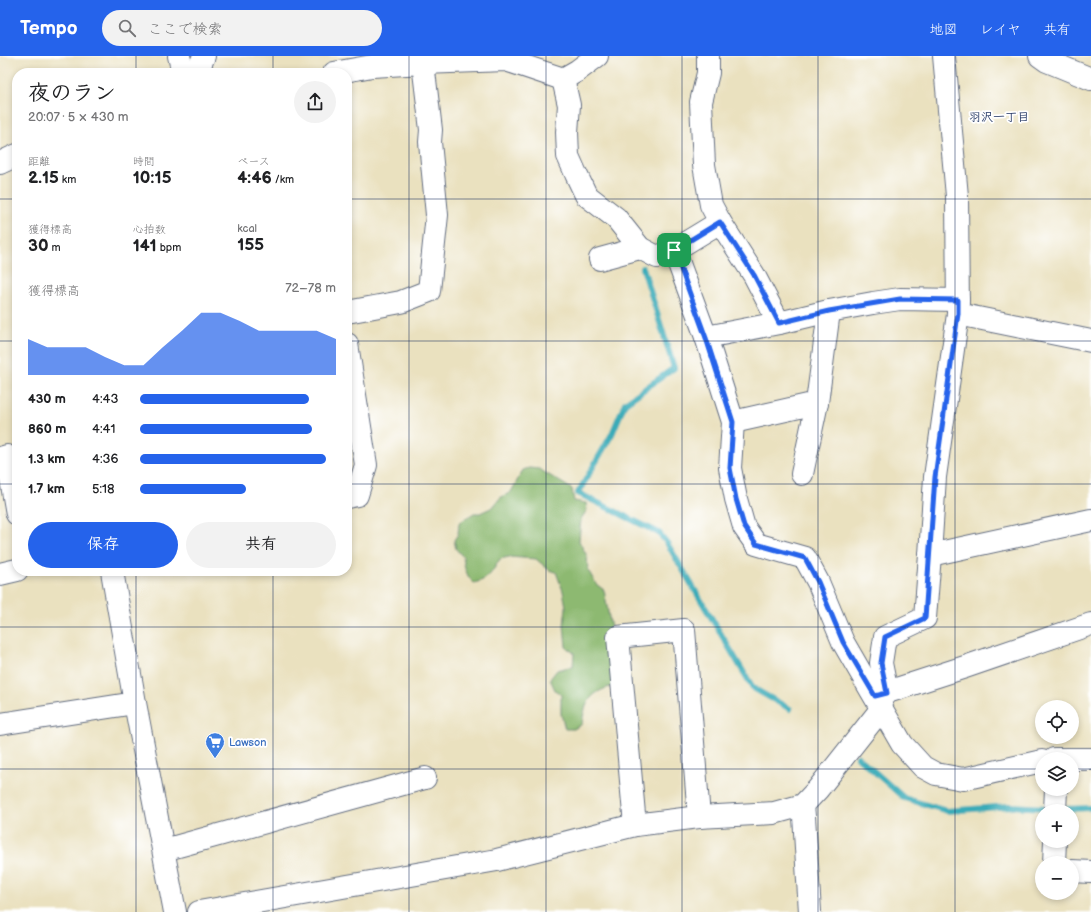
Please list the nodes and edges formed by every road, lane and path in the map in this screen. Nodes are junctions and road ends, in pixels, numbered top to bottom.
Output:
1 (179, 56) edge
2 (204, 56) edge
3 (597, 56) edge
4 (708, 56) edge
5 (944, 56) edge
6 (1040, 56) edge
7 (423, 62) junction
8 (525, 62) edge
9 (182, 68) edge
10 (199, 68) edge
11 (352, 70) edge
12 (563, 79) junction
13 (1091, 79) edge
14 (12, 157) edge
15 (0, 163) edge
16 (720, 222) junction
17 (640, 248) junction
18 (674, 250) junction
19 (600, 259) dead end
20 (958, 307) junction
21 (352, 311) edge
22 (829, 311) junction
23 (779, 323) junction
24 (706, 338) junction
25 (1091, 341) edge
26 (352, 376) edge
27 (817, 403) junction
28 (733, 422) junction
29 (0, 458) edge
30 (802, 474) dead end
31 (12, 488) edge
32 (352, 496) edge
33 (1091, 520) edge
34 (930, 555) junction
35 (12, 571) edge
36 (0, 574) edge
37 (113, 576) edge
38 (1091, 624) edge
39 (881, 699) junction
40 (135, 703) junction
41 (0, 724) edge
42 (1079, 759) edge
43 (1091, 759) edge
44 (1035, 764) edge
45 (425, 778) dead end
46 (803, 805) junction
47 (698, 817) junction
48 (634, 825) junction
49 (164, 850) junction
50 (1079, 871) edge
51 (1091, 872) edge
52 (175, 912) edge
53 (199, 912) edge
54 (810, 912) edge

1 - 9 street
2 - 10 street
3 - 12 street
4 - 16 street
5 - 20 street
6 - 13 street
7 - 8 street
7 - 11 street
7 - 21 street
8 - 12 street
12 - 17 street
14 - 15 street
16 - 18 street
16 - 23 street
17 - 18 street
17 - 19 street
18 - 24 street
20 - 22 street
20 - 25 street
20 - 34 street
22 - 23 street
22 - 27 street
23 - 24 street
24 - 28 street
26 - 32 street
27 - 28 street
27 - 30 street
28 - 39 street
29 - 31 street
33 - 34 street
34 - 39 street
35 - 36 street
37 - 40 street
38 - 39 street
39 - 44 street
39 - 46 street
40 - 41 street
40 - 49 street
42 - 43 street
45 - 49 street
46 - 47 street
46 - 54 street
47 - 48 street
47 - 48 street
48 - 53 street
49 - 52 street
50 - 51 street

